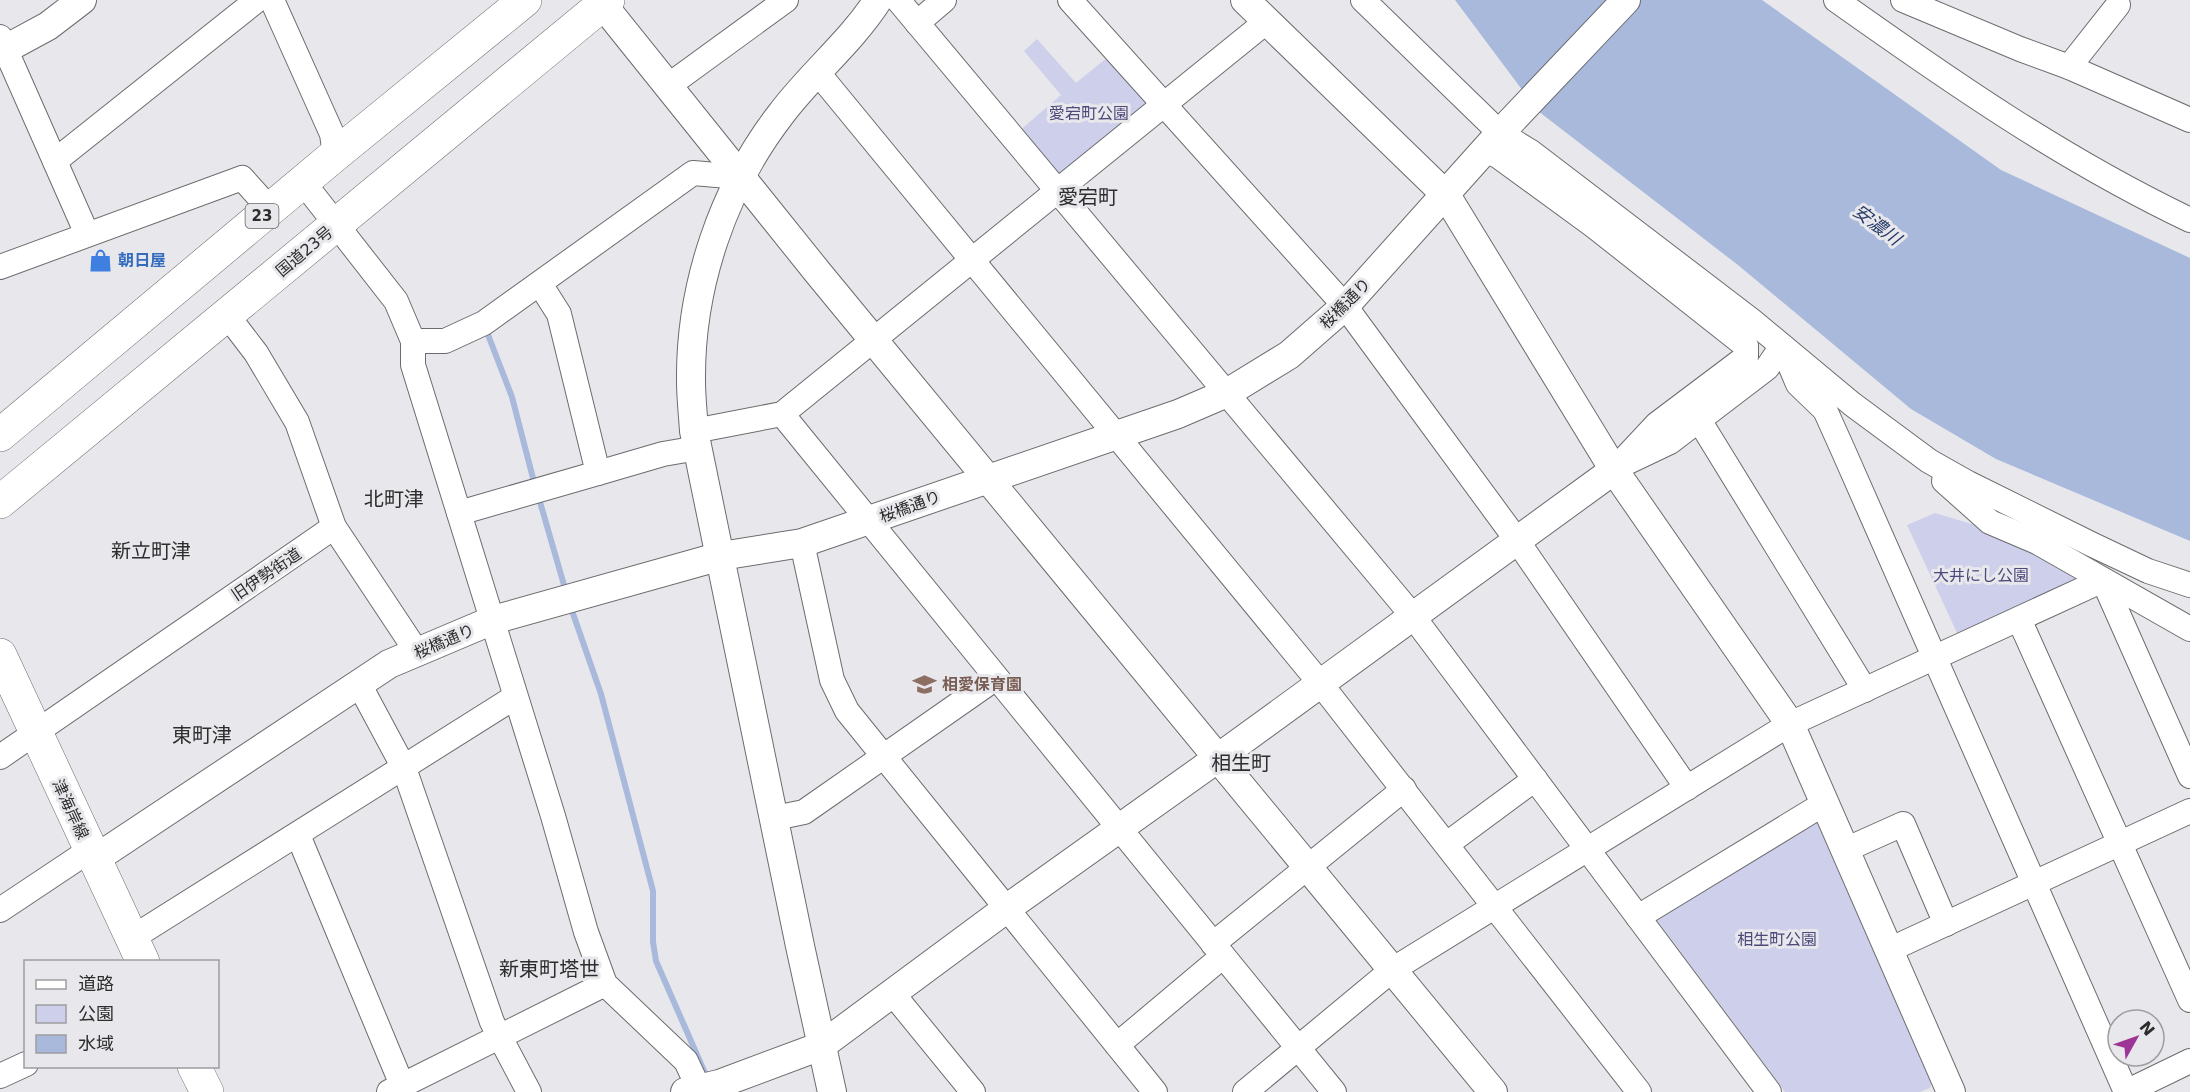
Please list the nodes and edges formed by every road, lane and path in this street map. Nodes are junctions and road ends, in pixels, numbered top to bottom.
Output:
1 (82, 0) edge
2 (257, 0) edge
3 (272, 0) edge
4 (525, 0) edge
5 (786, 0) edge
6 (878, 0) edge
7 (898, 0) edge
8 (944, 0) edge
9 (1070, 0) edge
10 (1245, 0) edge
11 (1363, 0) edge
12 (1626, 0) edge
13 (1903, 0) edge
14 (603, 2) edge
15 (1853, 4) edge
16 (2118, 5) dead end
17 (1936, 6) edge
18 (1267, 21) junction
19 (917, 23) junction
20 (2, 46) edge
21 (2069, 68) junction
22 (818, 73) junction
23 (668, 86) junction
24 (1164, 105) junction
25 (2190, 120) edge
26 (1492, 142) junction
27 (334, 155) junction
28 (55, 161) junction
29 (740, 177) junction
30 (303, 182) junction
31 (1057, 190) junction
32 (1446, 195) junction
33 (270, 209) junction
34 (2190, 220) edge
35 (337, 224) junction
36 (87, 234) junction
37 (972, 261) junction
38 (0, 267) edge
39 (540, 284) junction
40 (1345, 306) junction
41 (227, 315) junction
42 (874, 340) junction
43 (413, 341) junction
44 (1782, 346) junction
45 (1227, 393) junction
46 (782, 414) junction
47 (1699, 420) junction
48 (0, 435) edge
49 (1117, 435) junction
50 (696, 440) junction
51 (1934, 464) junction
52 (1614, 470) junction
53 (598, 472) junction
54 (988, 478) junction
55 (0, 502) edge
56 (459, 513) junction
57 (869, 520) junction
58 (334, 527) junction
59 (1516, 539) junction
60 (802, 543) junction
61 (721, 556) junction
62 (2148, 571) junction
63 (2103, 579) junction
64 (2190, 585) edge
65 (2190, 603) edge
66 (1412, 615) junction
67 (2019, 619) junction
68 (493, 620) junction
69 (2190, 629) edge
70 (417, 652) junction
71 (0, 655) edge
72 (1934, 658) junction
73 (996, 678) junction
74 (1320, 682) junction
75 (358, 684) junction
76 (1865, 690) junction
77 (515, 697) junction
78 (1790, 724) junction
79 (35, 731) junction
80 (0, 757) edge
81 (885, 757) junction
82 (1218, 758) junction
83 (404, 768) junction
84 (2190, 776) edge
85 (1535, 779) junction
86 (1687, 788) junction
87 (1404, 789) junction
88 (1825, 803) junction
89 (2190, 811) edge
90 (775, 818) junction
91 (1119, 829) junction
92 (298, 835) junction
93 (1447, 844) junction
94 (2120, 845) junction
95 (1587, 849) junction
96 (1845, 850) junction
97 (92, 855) junction
98 (1308, 867) junction
99 (2034, 884) junction
100 (1495, 906) junction
101 (1006, 909) junction
102 (0, 910) edge
103 (1638, 917) junction
104 (1946, 924) junction
105 (138, 950) edge
106 (1218, 950) junction
107 (1889, 950) junction
108 (1392, 970) junction
109 (605, 984) junction
110 (893, 994) junction
111 (2190, 1000) edge
112 (500, 1037) junction
113 (1117, 1045) junction
114 (821, 1046) junction
115 (1297, 1047) junction
116 (2190, 1061) edge
117 (24, 1065) edge
118 (195, 1068) edge
119 (0, 1076) edge
120 (404, 1088) edge
121 (707, 1088) edge
122 (207, 1092) edge
123 (529, 1092) edge
124 (832, 1092) edge
125 (973, 1092) edge
126 (1155, 1092) edge
127 (1245, 1092) edge
128 (1334, 1092) edge
129 (1493, 1092) edge
130 (1639, 1092) edge
131 (1769, 1092) edge
132 (1950, 1092) edge
133 (2126, 1092) edge

1 - 20 street
2 - 28 street
3 - 27 street
4 - 27 main road, 23
5 - 23 street
6 - 22 street
7 - 19 street
8 - 19 street
9 - 24 street
10 - 18 street
11 - 26 street
12 - 26 street, 桜橋通り
13 - 17 street
14 - 23 street
14 - 35 main road, 国道23号
15 - 34 street
16 - 21 street
17 - 21 street
18 - 24 street
18 - 32 street
19 - 31 street
20 - 28 street
21 - 25 street
22 - 29 street
22 - 37 street
23 - 29 street
24 - 31 street
24 - 40 street
26 - 32 street, 桜橋通り
26 - 44 street
26 - 52 street
27 - 30 main road, 23
28 - 36 street
29 - 39 street
29 - 42 street
29 - 50 street
30 - 33 main road, 23
30 - 35 street
31 - 37 street
31 - 45 street
32 - 40 street, 桜橋通り
32 - 52 street
33 - 36 street
33 - 48 main road, 23
35 - 41 main road, 国道23号
35 - 43 street
36 - 38 street
37 - 42 street
37 - 49 street
39 - 43 street
39 - 53 street
40 - 45 street, 桜橋通り
40 - 59 street
41 - 55 main road, 国道23号
41 - 58 street
42 - 46 street
42 - 54 street
43 - 56 street
44 - 47 street
44 - 51 street
44 - 72 street
45 - 49 street, 桜橋通り
45 - 66 street
46 - 50 street
46 - 57 street
47 - 52 street
47 - 76 street
49 - 54 street, 桜橋通り
49 - 74 street
50 - 53 street
50 - 61 street
51 - 62 street
51 - 63 street
52 - 59 street
52 - 78 street
53 - 56 street
54 - 57 street, 桜橋通り
54 - 82 street
56 - 68 street
57 - 60 street, 桜橋通り
57 - 73 street
58 - 70 street
58 - 79 street, 旧伊勢街道
59 - 66 street
59 - 86 street
60 - 61 street, 桜橋通り
60 - 81 street
61 - 68 street, 桜橋通り
61 - 90 street
62 - 64 street
62 - 65 street
63 - 67 street
63 - 69 street
63 - 84 street
66 - 74 street
66 - 85 street
67 - 72 street
67 - 94 street
68 - 70 street, 桜橋通り
68 - 77 street
70 - 75 street, 桜橋通り
71 - 79 main road, 津海岸線
72 - 76 street
72 - 99 street
73 - 81 street
73 - 91 street
74 - 82 street
74 - 87 street
75 - 83 street
75 - 97 street, 桜橋通り
76 - 78 street
77 - 83 street
77 - 109 street
78 - 86 street
78 - 88 street
79 - 80 street, 旧伊勢街道
79 - 97 main road, 津海岸線
81 - 90 street
81 - 101 street
82 - 91 street
82 - 98 street
83 - 92 street
83 - 112 street
85 - 93 street
85 - 95 street
86 - 95 street
87 - 93 street
87 - 98 street
88 - 96 street
88 - 103 street
89 - 94 street
90 - 114 street
91 - 101 street
91 - 106 street
92 - 105 street
92 - 120 street
93 - 100 street
94 - 99 street
94 - 111 street
95 - 100 street
95 - 103 street
96 - 104 street
96 - 107 street
97 - 102 street
97 - 105 main road, 津海岸線
98 - 106 street
98 - 108 street
99 - 104 street
99 - 133 street
100 - 108 street
100 - 130 street
101 - 110 street
101 - 113 street
103 - 131 street
104 - 107 street
106 - 113 street
106 - 115 street
107 - 132 street
108 - 115 street
108 - 129 street
109 - 112 street
109 - 121 street
110 - 114 street
110 - 125 street
112 - 120 street
112 - 123 street
113 - 126 street
114 - 121 street
114 - 124 street
115 - 127 street
115 - 128 street
116 - 133 street
117 - 119 street
118 - 122 main road

